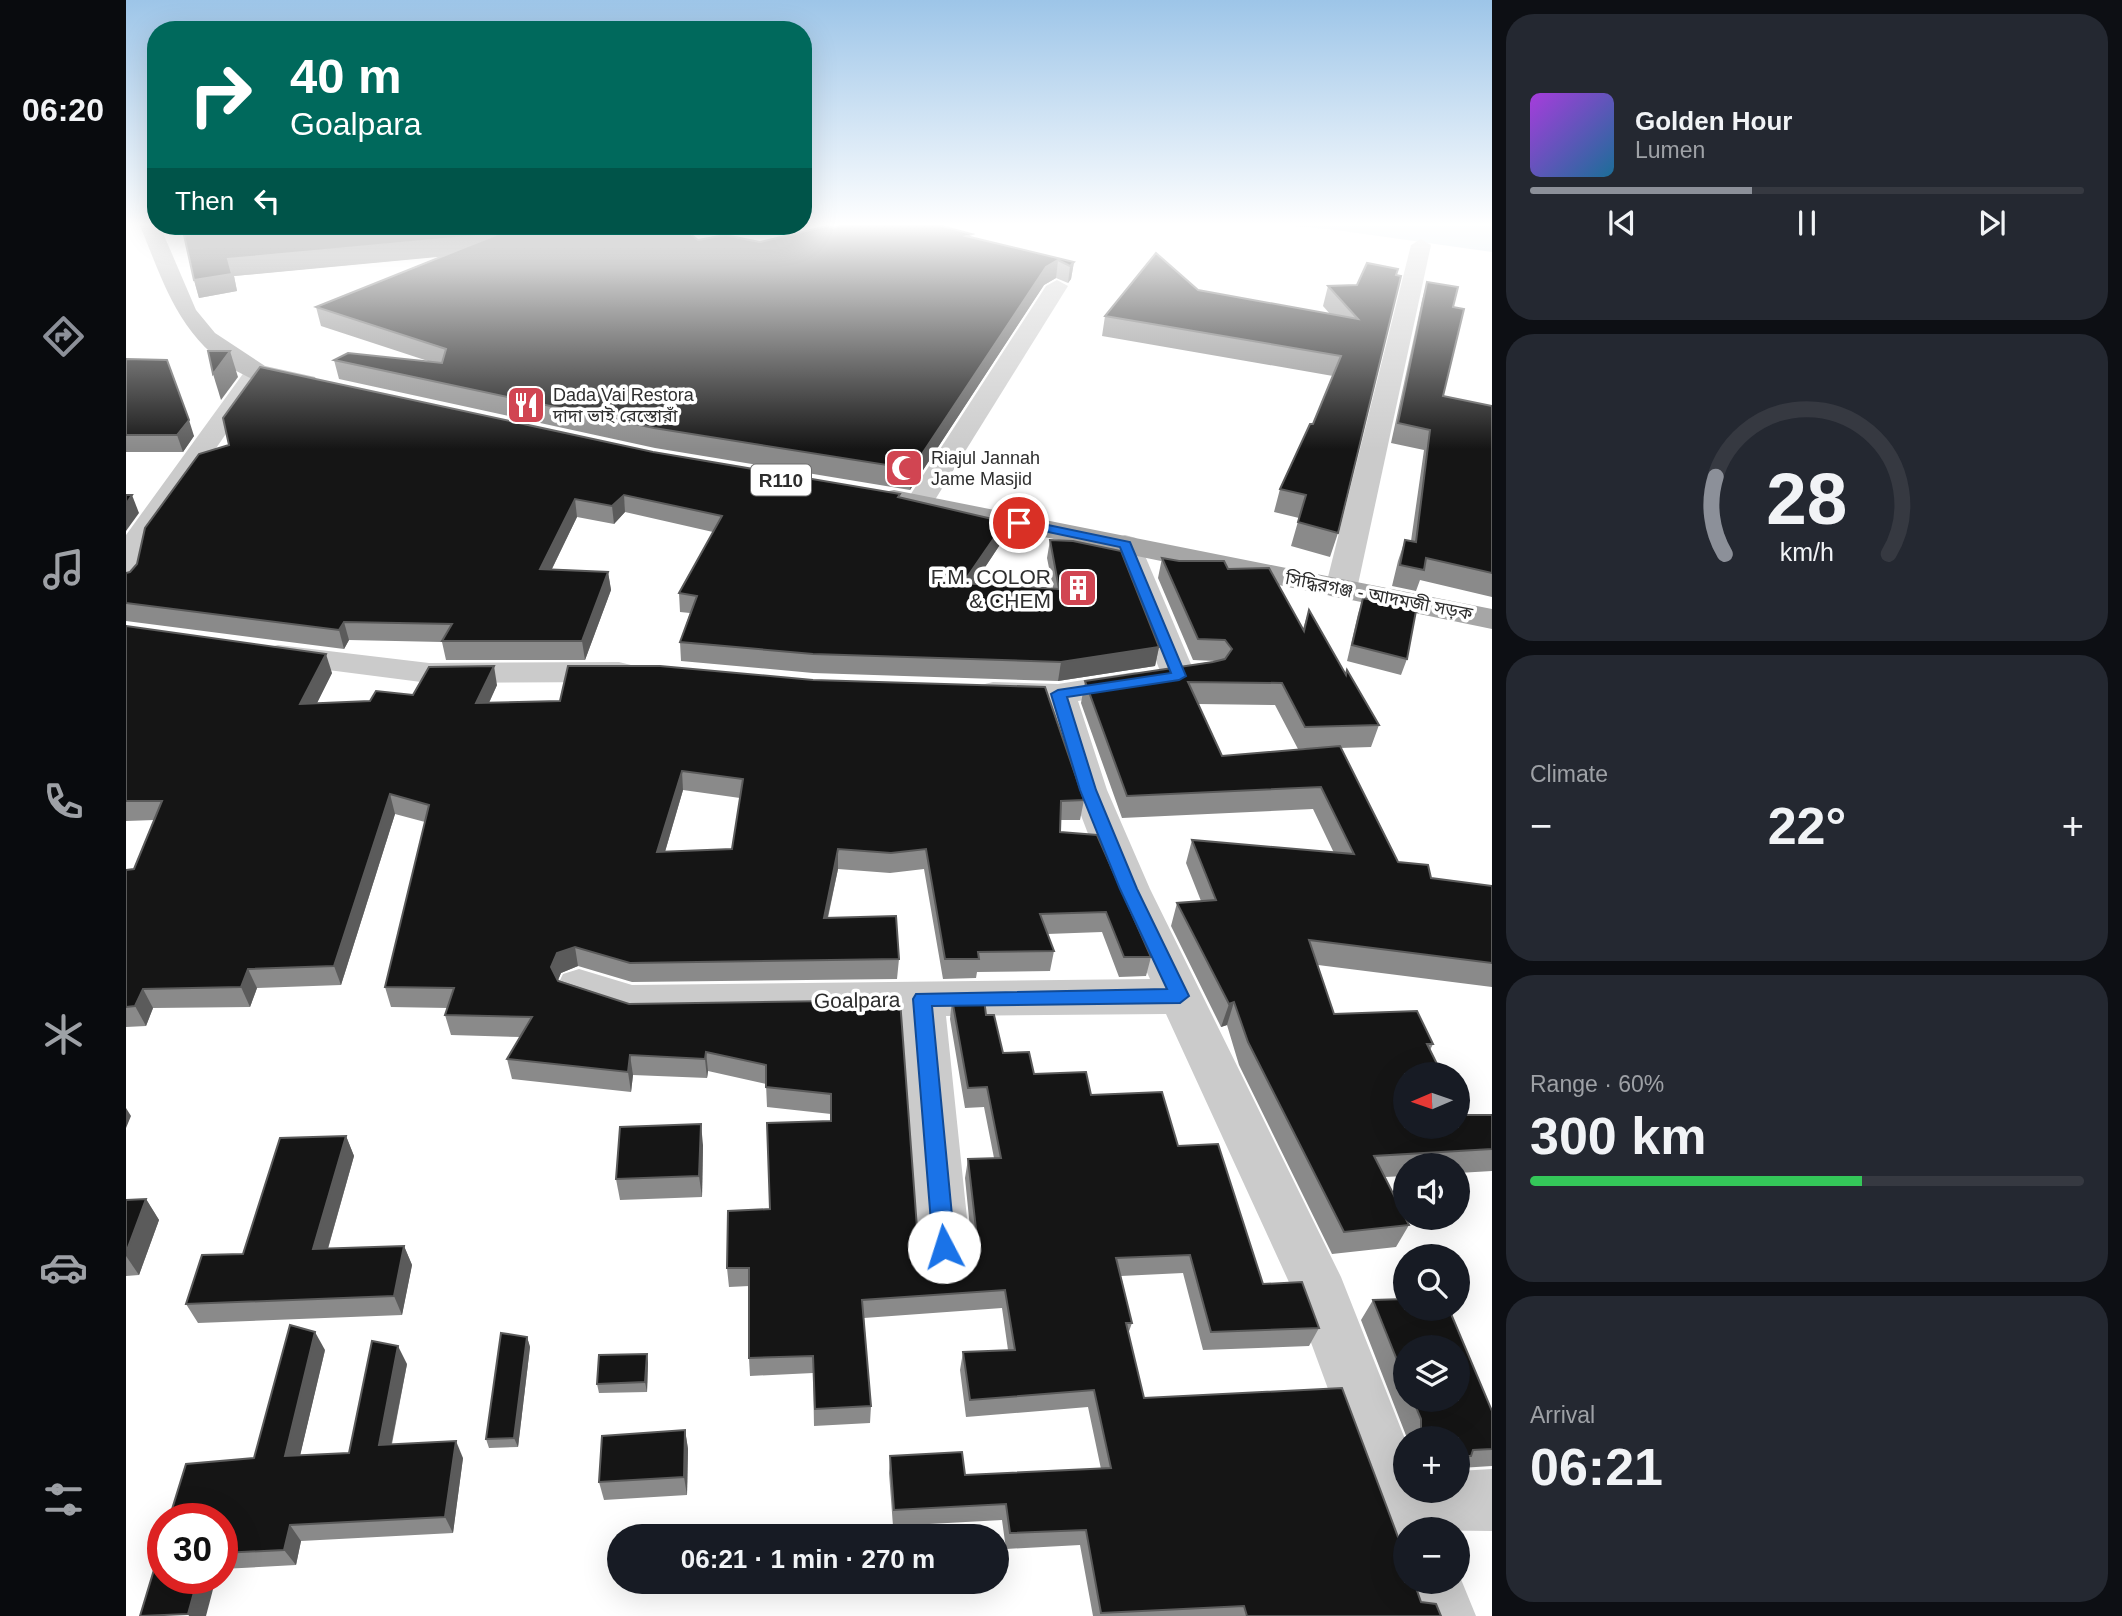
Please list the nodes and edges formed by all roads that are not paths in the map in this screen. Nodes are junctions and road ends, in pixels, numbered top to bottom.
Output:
1 (181, 298) edge
2 (1049, 298) edge
3 (1408, 298) edge
4 (257, 372) junction
5 (325, 387) edge
6 (866, 494) edge
7 (919, 503) junction
8 (1125, 544) junction
9 (126, 581) edge
10 (1340, 589) junction
11 (1492, 619) edge
12 (249, 652) edge
13 (648, 672) edge
14 (963, 691) edge
15 (1058, 694) junction
16 (579, 986) edge
17 (1180, 996) junction
18 (922, 999) junction
19 (944, 1247) dead end
20 (1492, 1500) edge
21 (1405, 1517) edge
22 (1435, 1594) edge
23 (1443, 1616) edge

1 - 4 main road
2 - 7 street
3 - 10 street
4 - 5 main road
4 - 9 street
6 - 7 main road, সিদ্ধিরগঞ্জ - আদমজী সড়ক
7 - 8 main road, সিদ্ধিরগঞ্জ - আদমজী সড়ক
8 - 10 main road, সিদ্ধিরগঞ্জ - আদমজী সড়ক
8 - 15 street
10 - 11 main road, সিদ্ধিরগঞ্জ - আদমজী সড়ক
12 - 13 street
14 - 15 street
15 - 17 street
16 - 18 street, Goalpara
17 - 18 street, Goalpara
17 - 21 street
18 - 19 street
20 - 21 street
22 - 23 street

